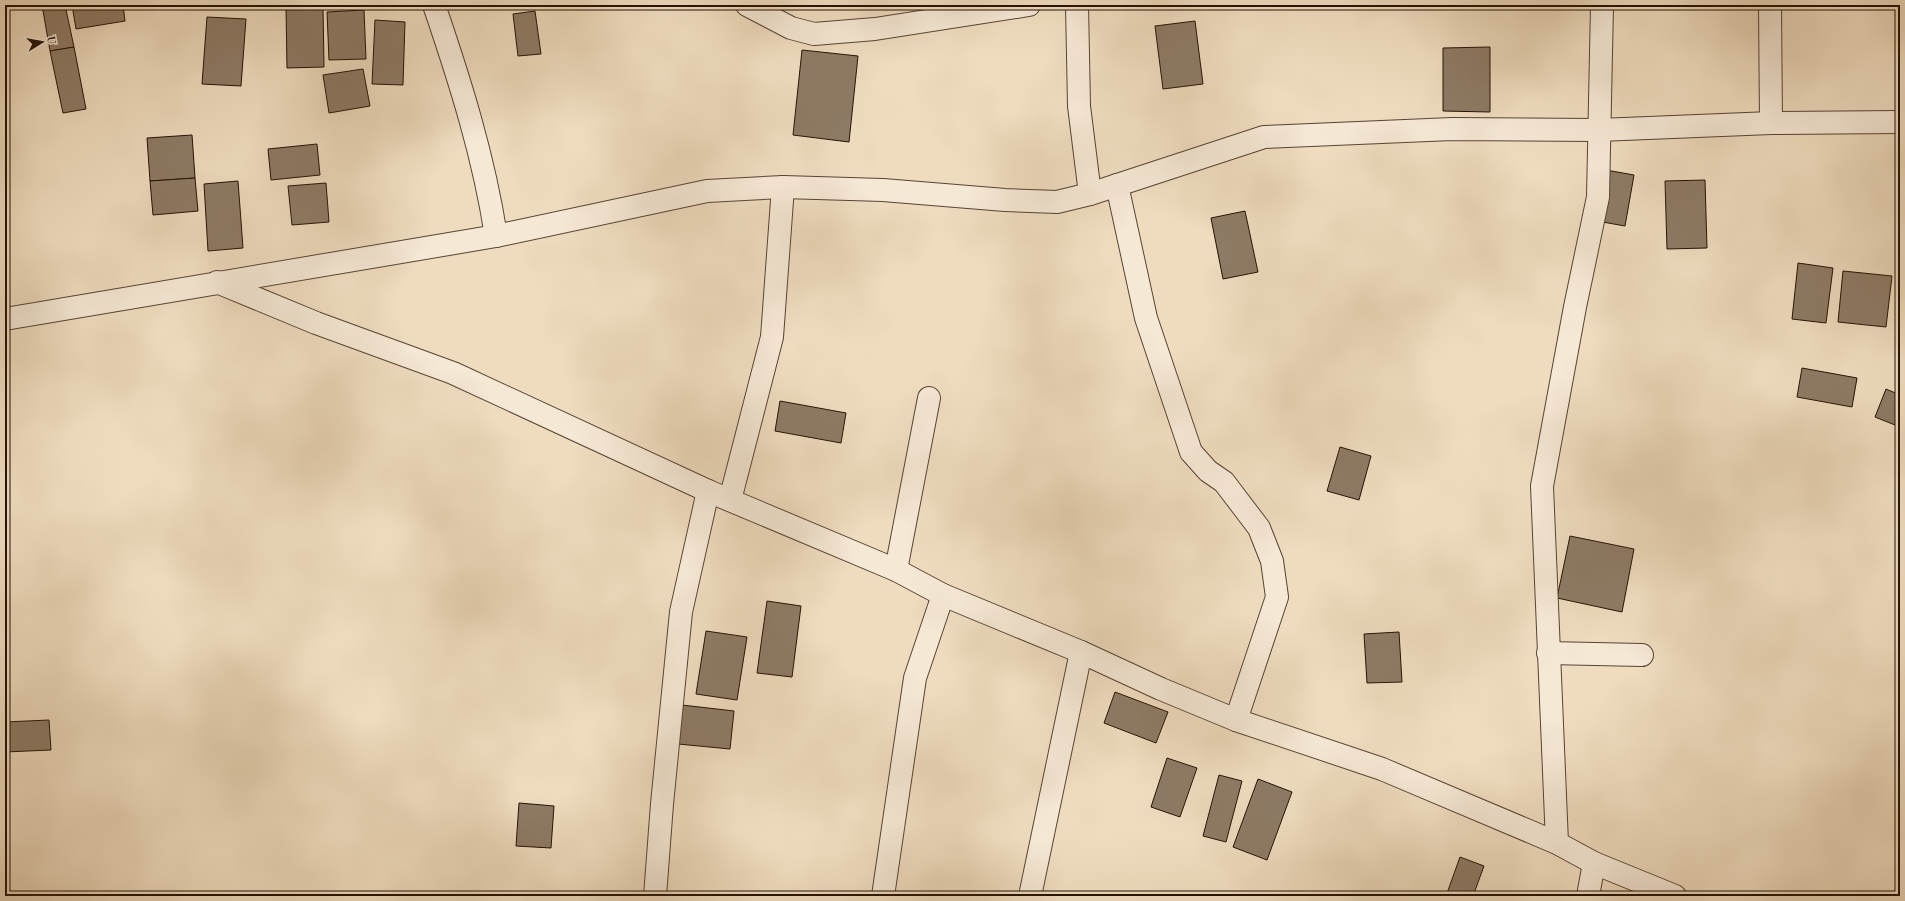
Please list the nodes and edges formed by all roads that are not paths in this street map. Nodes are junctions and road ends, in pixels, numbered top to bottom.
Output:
1 (434, 5) edge
2 (747, 5) edge
3 (1029, 5) edge
4 (1077, 5) edge
5 (1602, 5) edge
6 (1770, 5) edge
7 (1900, 122) edge
8 (1771, 123) junction
9 (1599, 130) junction
10 (1117, 185) junction
11 (783, 188) junction
12 (1090, 194) junction
13 (496, 236) junction
14 (216, 282) junction
15 (5, 319) edge
16 (929, 398) dead end
17 (708, 491) junction
18 (730, 500) junction
19 (896, 570) junction
20 (943, 594) junction
21 (1081, 652) junction
22 (1548, 654) junction
23 (1642, 655) dead end
24 (1236, 720) junction
25 (1557, 843) junction
26 (1594, 863) junction
27 (655, 896) edge
28 (883, 896) edge
29 (1030, 896) edge
30 (1588, 896) edge
31 (1675, 896) edge

1 - 13 street
2 - 3 street
4 - 12 street
5 - 9 street
6 - 8 street
7 - 8 street
8 - 9 street
9 - 10 street
9 - 22 street
10 - 12 street
10 - 24 street
11 - 12 street
11 - 13 street
11 - 18 street
13 - 14 street
14 - 15 street
14 - 17 street
16 - 19 street
17 - 18 street
17 - 27 street
18 - 19 street
19 - 20 street
20 - 21 street
20 - 28 street
21 - 24 street
21 - 29 street
22 - 23 street
22 - 25 street
24 - 25 street
25 - 26 street
26 - 30 street
26 - 31 street

